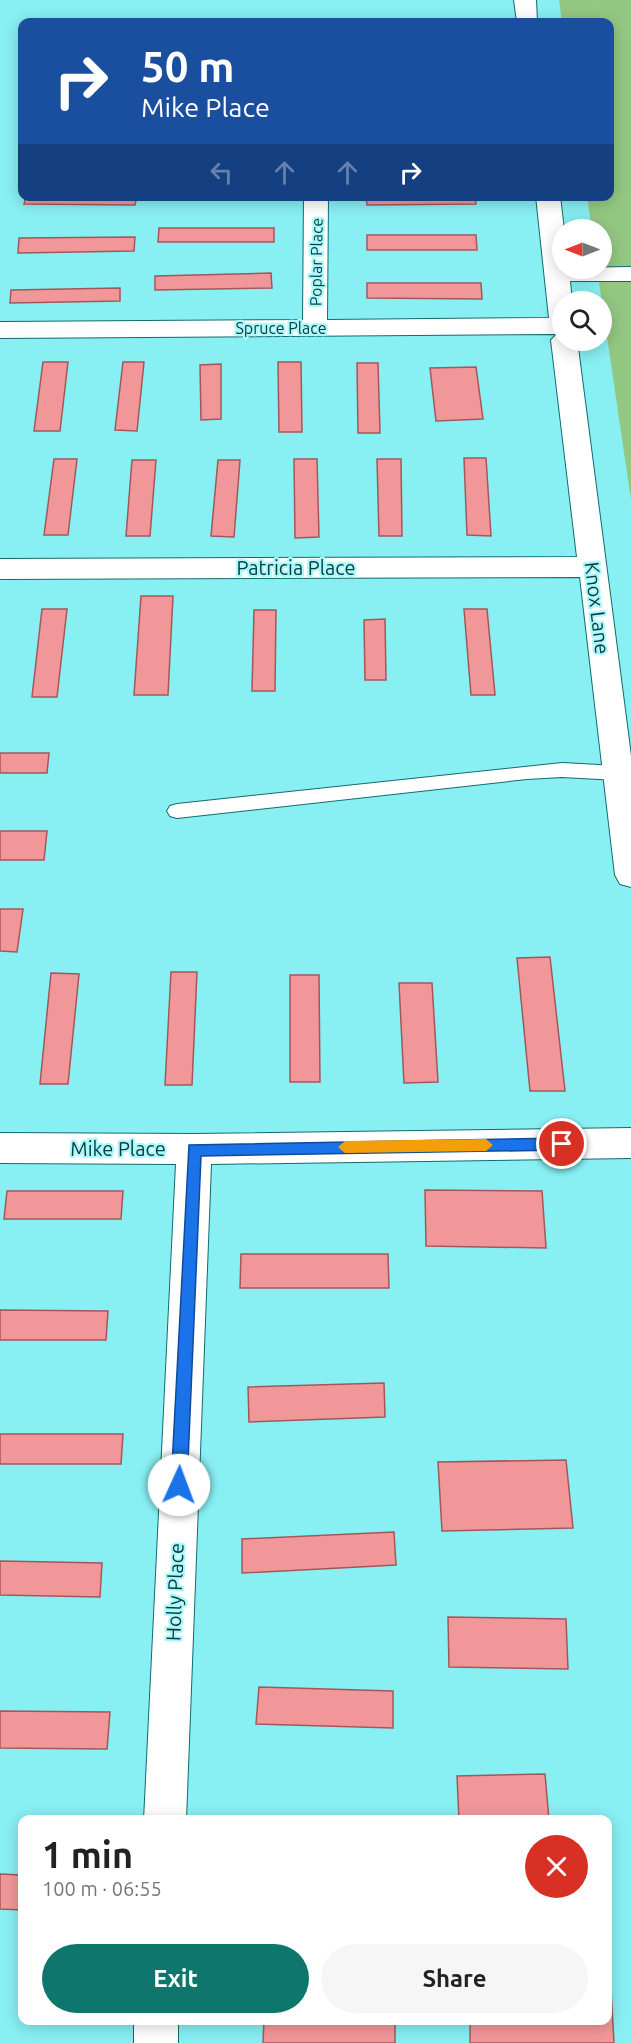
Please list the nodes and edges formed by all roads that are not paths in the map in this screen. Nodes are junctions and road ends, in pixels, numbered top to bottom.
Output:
1 (525, 0) edge
2 (527, 18) edge
3 (316, 201) edge
4 (549, 201) edge
5 (552, 221) edge
6 (612, 270) edge
7 (631, 274) edge
8 (552, 325) edge
9 (315, 328) junction
10 (0, 330) edge
11 (565, 351) edge
12 (591, 567) junction
13 (0, 569) edge
14 (618, 773) junction
15 (177, 811) dead end
16 (631, 875) edge
17 (631, 1143) edge
18 (0, 1148) edge
19 (194, 1149) junction
20 (165, 1815) edge
21 (156, 2025) edge
22 (156, 2043) edge

1 - 2 street
3 - 9 street, Poplar Place
4 - 5 street
6 - 7 street
8 - 9 street, Spruce Place
9 - 10 street, Spruce Place
11 - 12 street, Knox Lane
12 - 13 street, Patricia Place
12 - 14 street, Knox Lane
14 - 15 lane
14 - 16 street, Knox Lane
17 - 19 street, Mike Place
18 - 19 street, Mike Place
19 - 20 street, Holly Place
21 - 22 street

